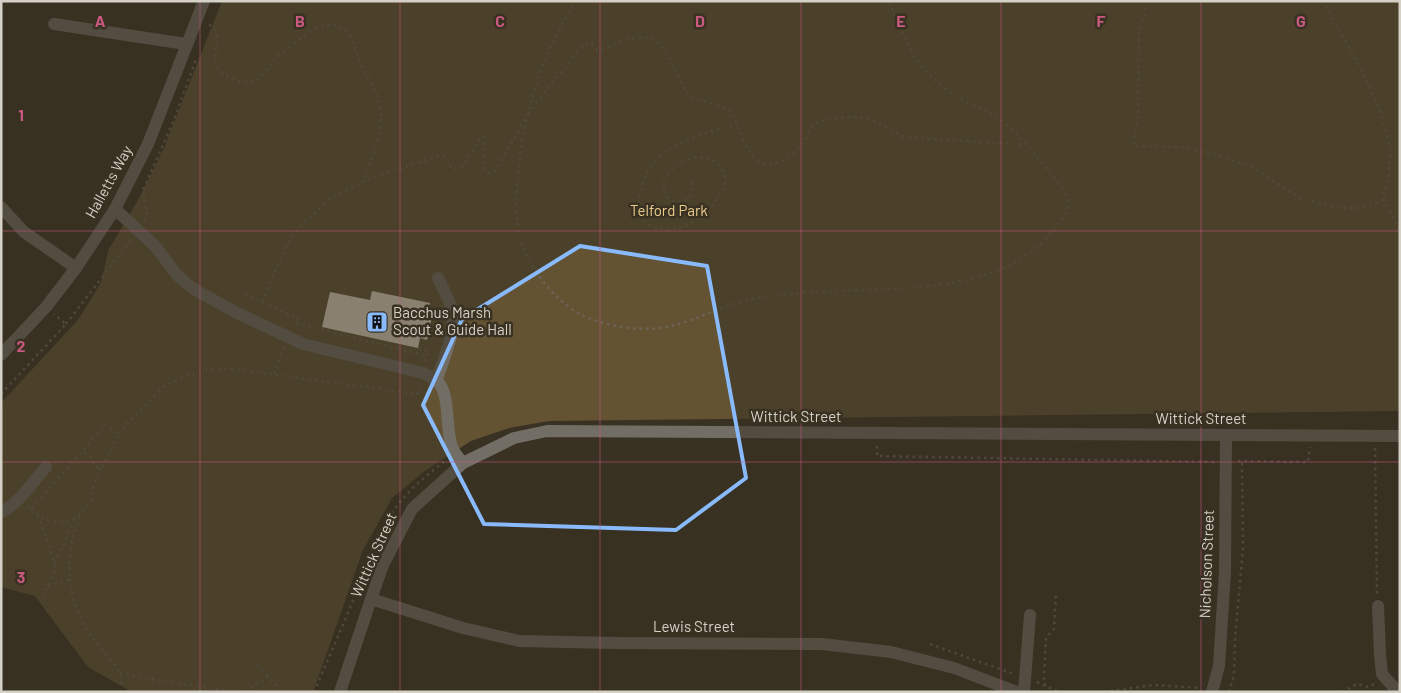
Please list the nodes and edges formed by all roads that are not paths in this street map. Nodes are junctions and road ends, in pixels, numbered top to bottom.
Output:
1 (204, 1) edge
2 (54, 24) dead end
3 (186, 44) junction
4 (1, 207) edge
5 (114, 209) junction
6 (76, 268) junction
7 (438, 278) dead end
8 (1, 355) edge
9 (436, 380) junction
10 (1226, 436) junction
11 (1400, 436) edge
12 (463, 463) junction
13 (46, 466) dead end
14 (1, 512) edge
15 (371, 599) junction
16 (1378, 606) road end
17 (1030, 615) dead end
18 (1212, 690) edge
19 (340, 692) edge
20 (1017, 692) edge
21 (1024, 692) edge
22 (1398, 692) edge

1 - 3 street, Halletts Way
2 - 3 street
3 - 5 street, Halletts Way
4 - 6 street
5 - 6 street, Halletts Way
5 - 9 street
6 - 8 street, Halletts Way
7 - 9 street
9 - 12 street
10 - 11 street, Wittick Street
10 - 12 street, Wittick Street
10 - 18 street, Nicholson Street
12 - 15 street, Wittick Street
13 - 14 street
15 - 19 street, Wittick Street
15 - 20 street, Lewis Street
16 - 22 street
17 - 21 street

